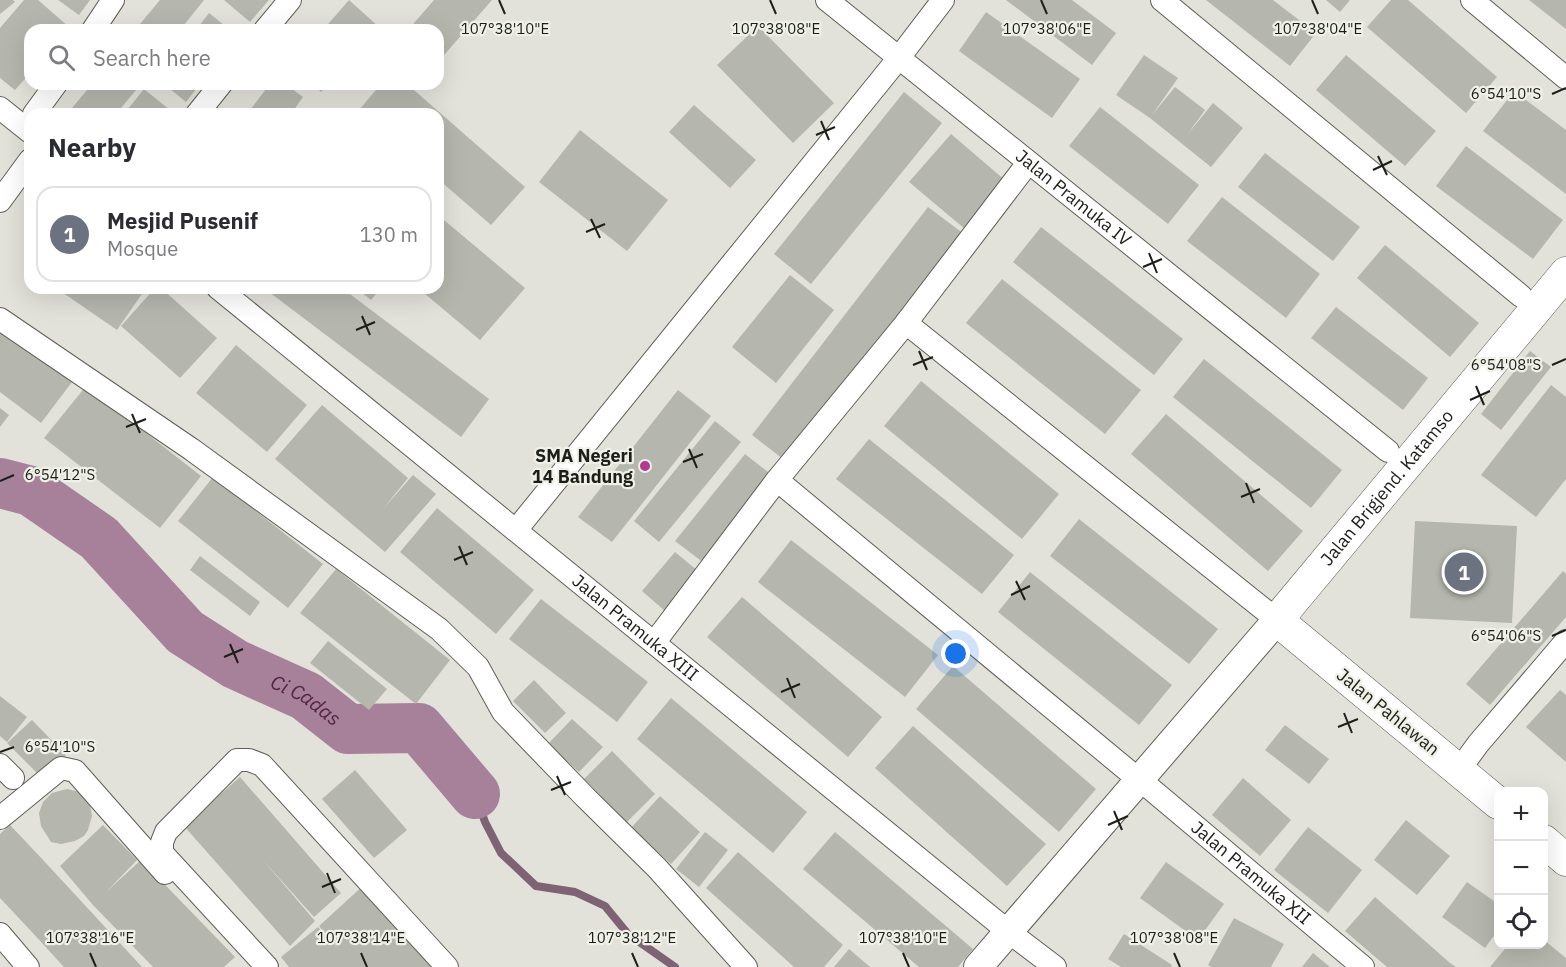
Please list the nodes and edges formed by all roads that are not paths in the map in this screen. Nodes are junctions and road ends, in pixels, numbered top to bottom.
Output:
1 (113, 0) edge
2 (290, 0) edge
3 (827, 0) edge
4 (943, 0) edge
5 (1162, 0) edge
6 (1472, 0) edge
7 (97, 24) edge
8 (271, 24) edge
9 (898, 59) junction
10 (1566, 78) edge
11 (52, 90) edge
12 (216, 90) edge
13 (0, 108) edge
14 (39, 108) edge
15 (201, 108) edge
16 (24, 120) edge
17 (1028, 163) junction
18 (24, 168) edge
19 (0, 201) edge
20 (1566, 273) edge
21 (225, 294) edge
22 (1521, 296) dead end
23 (0, 319) edge
24 (906, 323) junction
25 (1388, 451) dead end
26 (777, 480) junction
27 (516, 530) junction
28 (1277, 620) junction
29 (1566, 641) edge
30 (654, 643) junction
31 (1459, 770) junction
32 (1136, 777) junction
33 (1494, 800) edge
34 (0, 818) edge
35 (1548, 844) edge
36 (1566, 860) edge
37 (1009, 932) junction
38 (0, 934) edge
39 (28, 967) edge
40 (247, 967) edge
41 (267, 967) edge
42 (447, 967) edge
43 (746, 967) edge
44 (978, 967) edge
45 (1055, 967) edge
46 (1363, 967) edge

1 - 7 street
2 - 8 street
3 - 9 street, Jalan Pramuka IV
4 - 9 street
5 - 22 street
6 - 10 street
9 - 17 street, Jalan Pramuka IV
9 - 27 street
11 - 14 street
12 - 15 street
13 - 16 street
17 - 24 street
17 - 25 street, Jalan Pramuka IV
18 - 19 street
20 - 28 main road, Jalan Brigjend. Katamso
21 - 27 street, Jalan Pramuka XIII
23 - 43 street
24 - 26 street
24 - 28 street
26 - 30 street
26 - 32 street, Jalan Pramuka XII
27 - 30 street, Jalan Pramuka XIII
28 - 31 main road, Jalan Pahlawan
28 - 32 street
29 - 31 street
30 - 37 street, Jalan Pramuka XIII
31 - 33 main road, Jalan Pahlawan
32 - 37 street
32 - 46 street, Jalan Pramuka XII
34 - 40 street
35 - 36 main road
37 - 44 street
37 - 45 street, Jalan Pramuka XIII
38 - 39 street
41 - 42 street

